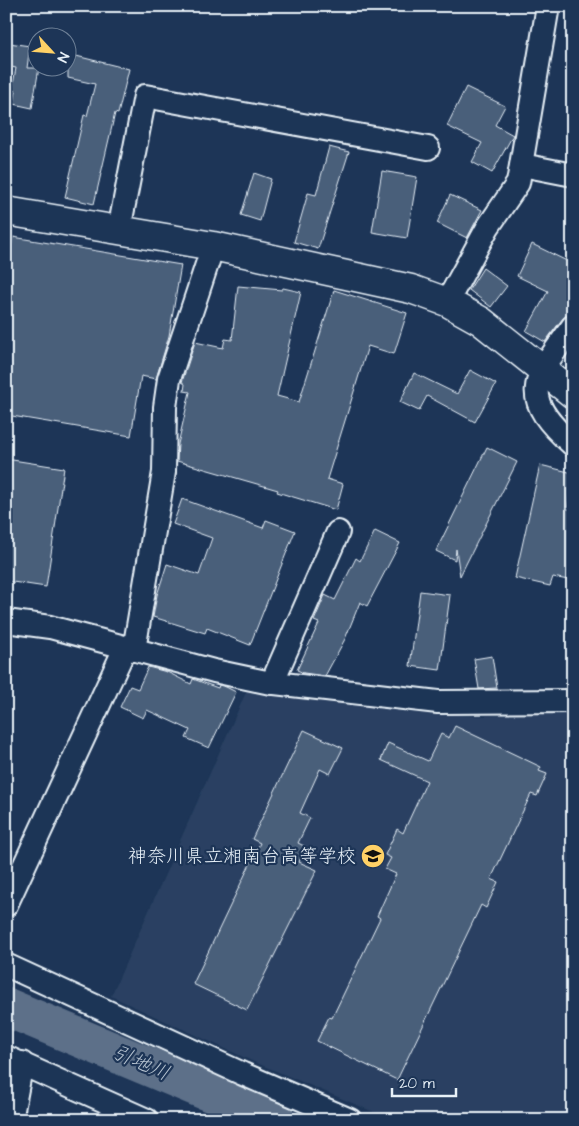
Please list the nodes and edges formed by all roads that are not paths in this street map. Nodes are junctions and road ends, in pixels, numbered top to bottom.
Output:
1 (548, 6) edge
2 (428, 148) dead end
3 (522, 165) junction
4 (573, 175) edge
5 (6, 211) edge
6 (119, 230) junction
7 (213, 246) junction
8 (447, 302) junction
9 (573, 326) edge
10 (542, 370) junction
11 (573, 394) edge
12 (573, 445) edge
13 (338, 532) dead end
14 (6, 621) edge
15 (128, 648) junction
16 (272, 683) junction
17 (573, 701) edge
18 (6, 905) edge
19 (6, 965) edge
20 (14, 1060) edge
21 (11, 1120) edge
22 (147, 1120) edge
23 (350, 1120) edge

1 - 3 street
2 - 6 street
3 - 4 street
3 - 8 street
5 - 6 street
6 - 7 street
7 - 8 street
7 - 15 street
8 - 10 street
9 - 10 street
10 - 11 street
10 - 12 street
13 - 16 street
14 - 15 street
15 - 16 street
15 - 18 street
16 - 17 street
19 - 23 street
20 - 21 street
20 - 22 street

